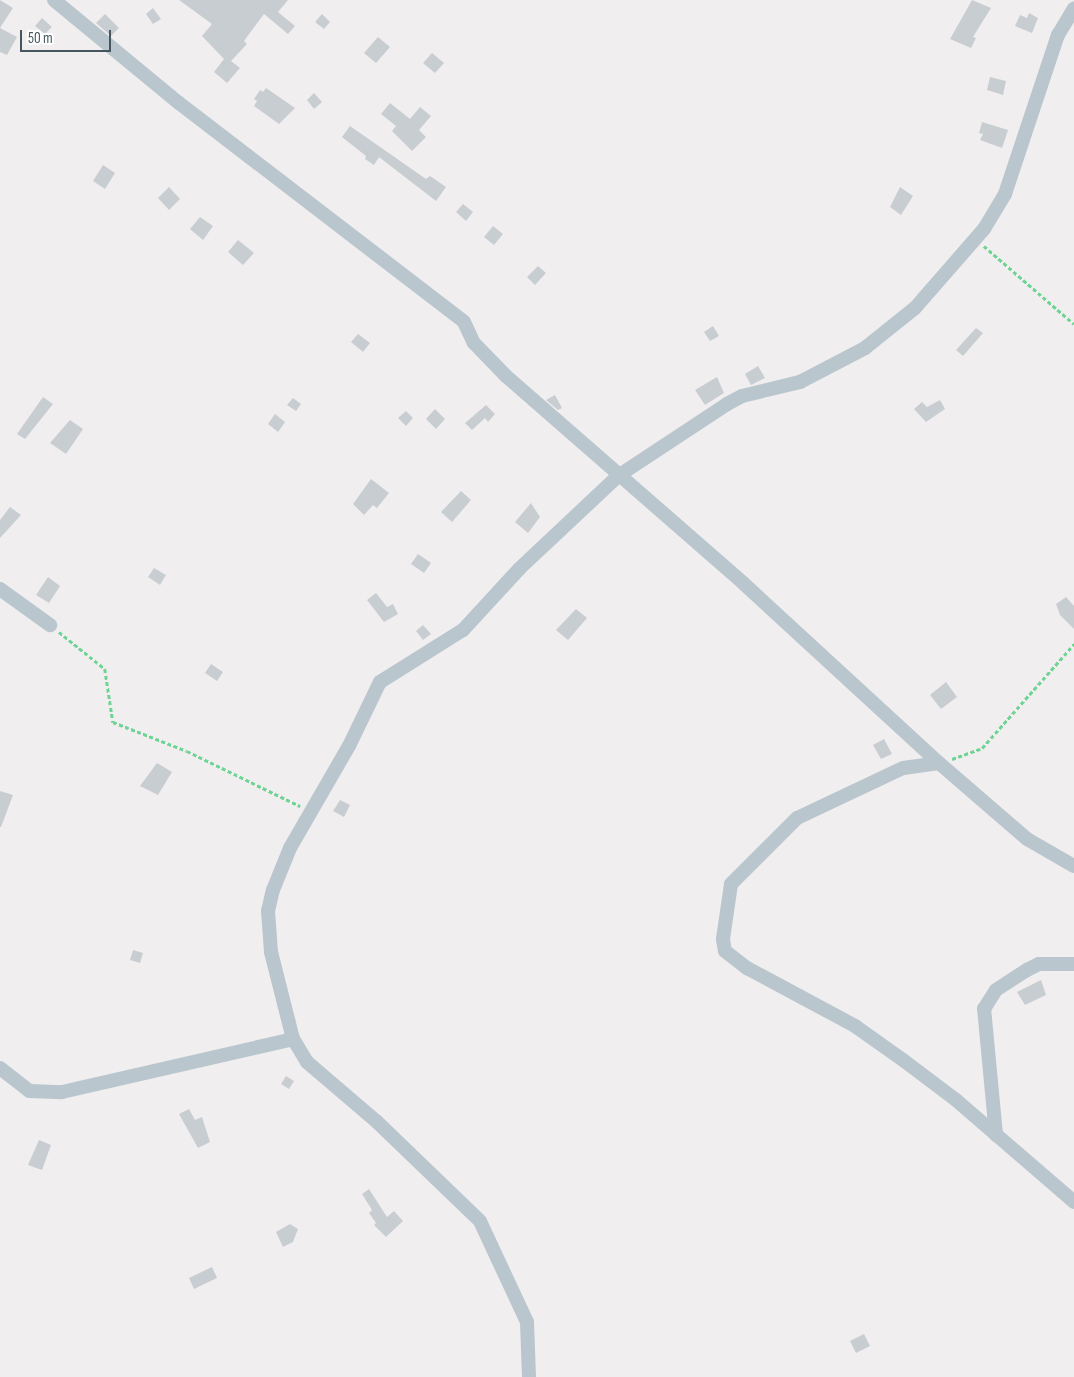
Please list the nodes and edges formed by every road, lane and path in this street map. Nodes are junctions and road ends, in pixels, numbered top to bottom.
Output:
1 (54, 0) edge
2 (1074, 8) edge
3 (975, 239) junction
4 (1074, 324) edge
5 (618, 476) junction
6 (0, 589) edge
7 (50, 625) joint
8 (1074, 644) edge
9 (939, 763) junction
10 (312, 812) junction
11 (1074, 866) edge
12 (1074, 964) edge
13 (293, 1039) junction
14 (0, 1068) edge
15 (996, 1135) junction
16 (1074, 1202) edge
17 (529, 1377) edge

1 - 5 street
2 - 3 street
3 - 4 path
3 - 5 street
5 - 9 street
5 - 10 street
6 - 7 street
7 - 10 path
8 - 9 path
9 - 11 street
9 - 15 street
10 - 13 street
12 - 15 street
13 - 14 street
13 - 17 street
15 - 16 street

